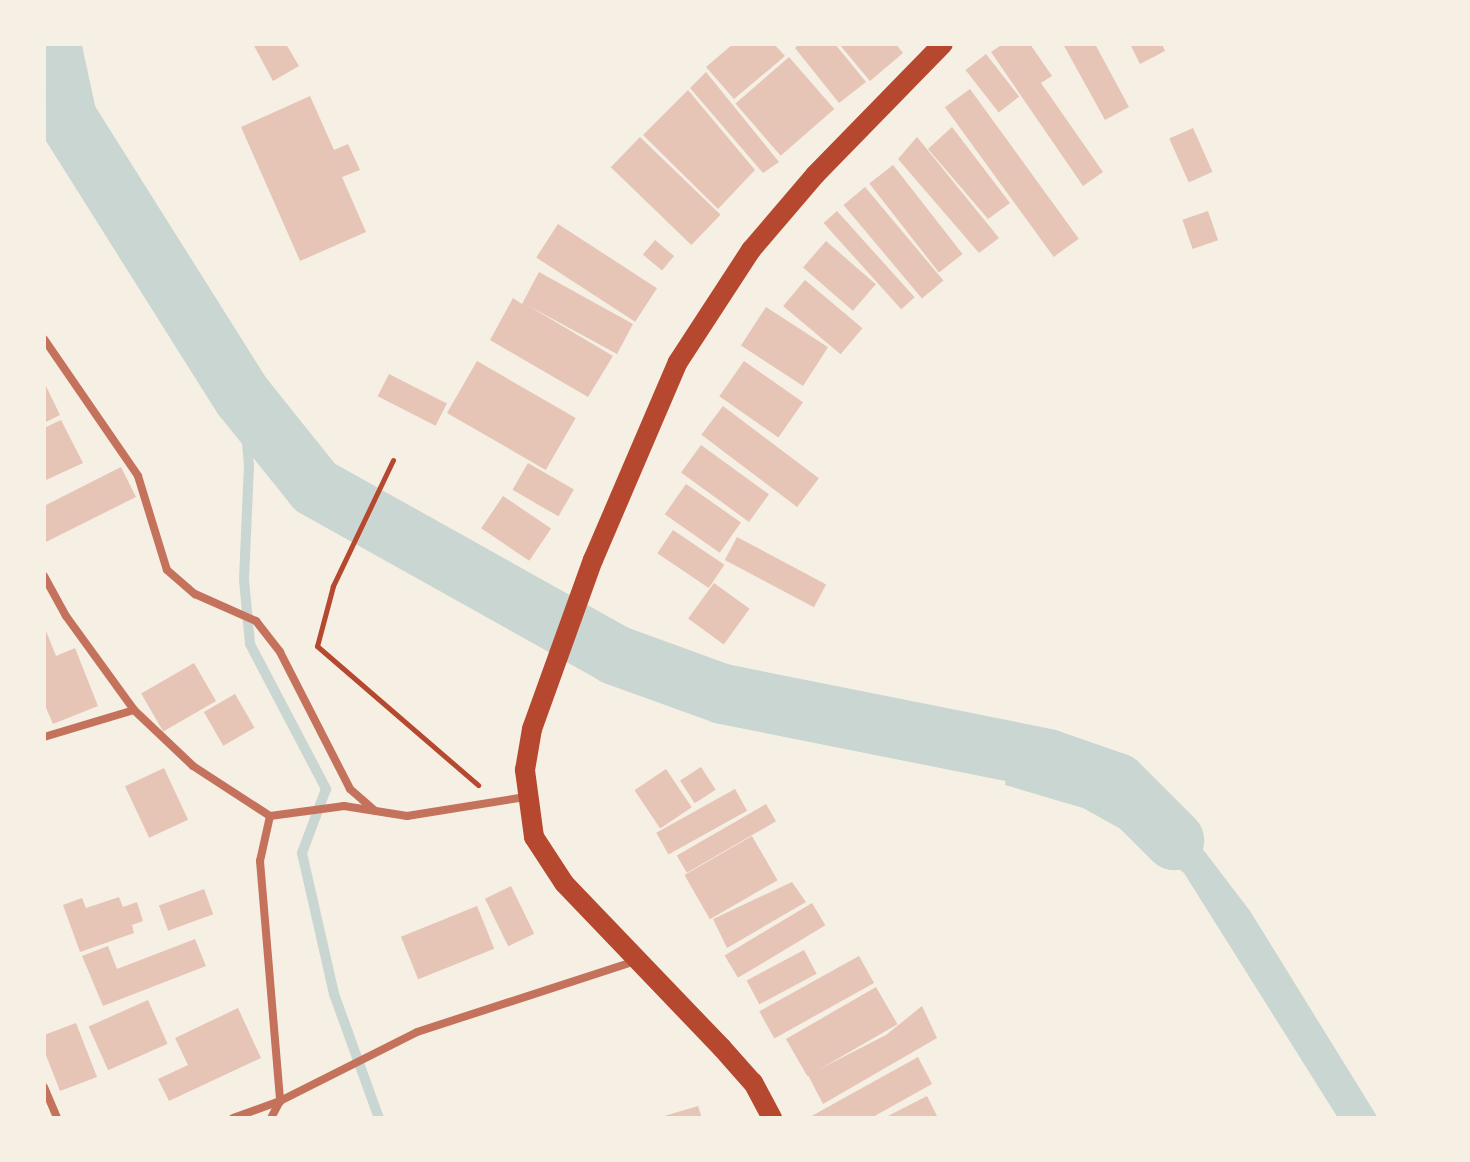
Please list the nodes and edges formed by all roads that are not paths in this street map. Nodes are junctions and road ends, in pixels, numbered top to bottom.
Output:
1 (943, 44) edge
2 (44, 339) edge
3 (44, 576) edge
4 (134, 710) junction
5 (44, 737) edge
6 (525, 797) junction
7 (375, 811) junction
8 (270, 816) junction
9 (636, 960) junction
10 (44, 1087) edge
11 (280, 1101) junction
12 (57, 1118) edge
13 (233, 1118) edge
14 (271, 1118) edge
15 (772, 1118) edge

1 - 6 main road
2 - 7 street
3 - 4 street
4 - 5 street
4 - 8 street
6 - 7 street
6 - 9 main road
7 - 8 street
8 - 11 street
9 - 11 street
9 - 15 main road
10 - 12 street
11 - 13 street
11 - 14 street

